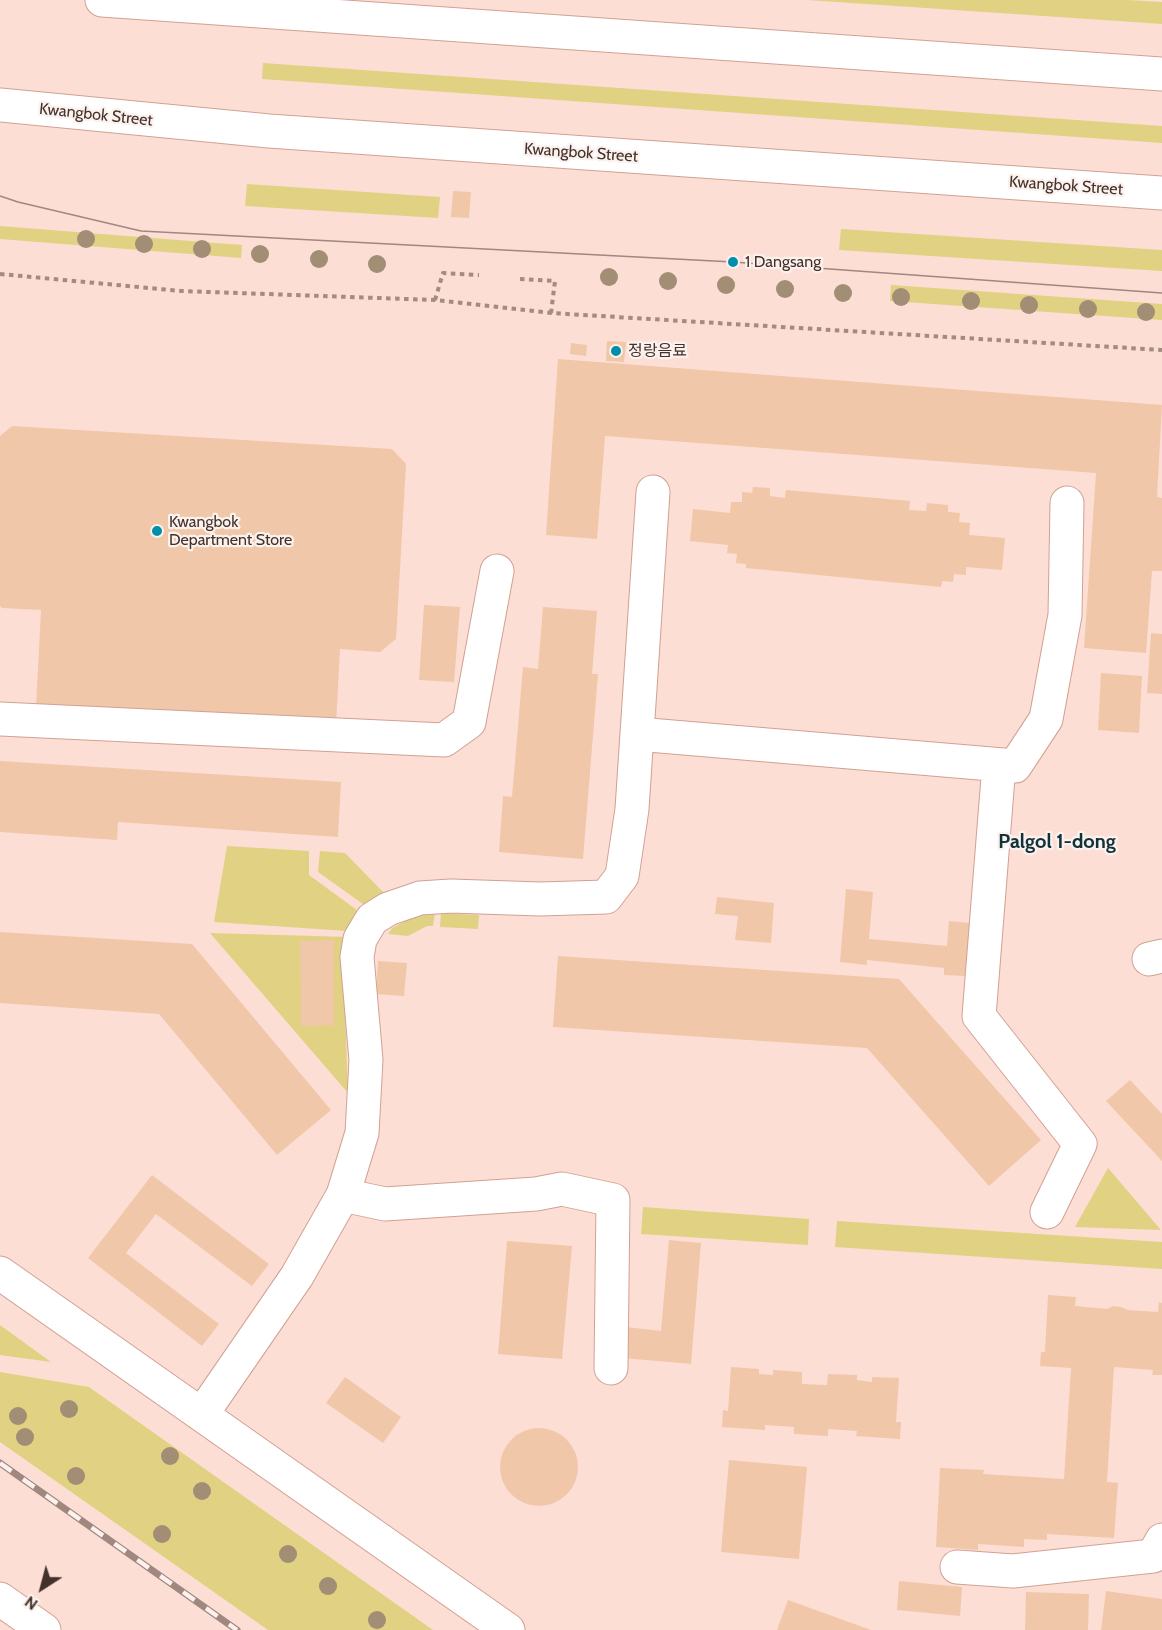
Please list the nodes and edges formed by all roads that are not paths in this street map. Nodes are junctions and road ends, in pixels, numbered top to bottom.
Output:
1 (102, 0) edge
2 (248, 0) edge
3 (278, 13) junction
4 (1162, 74) edge
5 (0, 105) edge
6 (1162, 193) edge
7 (653, 492) dead end
8 (1067, 503) dead end
9 (497, 571) dead end
10 (0, 719) edge
11 (637, 734) junction
12 (999, 765) junction
13 (343, 1195) junction
14 (1047, 1212) dead end
15 (0, 1273) edge
16 (611, 1368) dead end
17 (202, 1414) junction
18 (1162, 1540) edge
19 (957, 1567) dead end
20 (0, 1599) edge
21 (44, 1630) edge
22 (508, 1630) edge

1 - 3 main road
2 - 3 main road
3 - 4 main road
5 - 6 main road, Kwangbok Street
7 - 11 main road
8 - 12 main road
9 - 10 main road
11 - 12 main road
11 - 13 main road
12 - 14 main road
13 - 16 main road
13 - 17 main road
15 - 17 main road
17 - 22 main road
18 - 19 main road
20 - 21 main road

